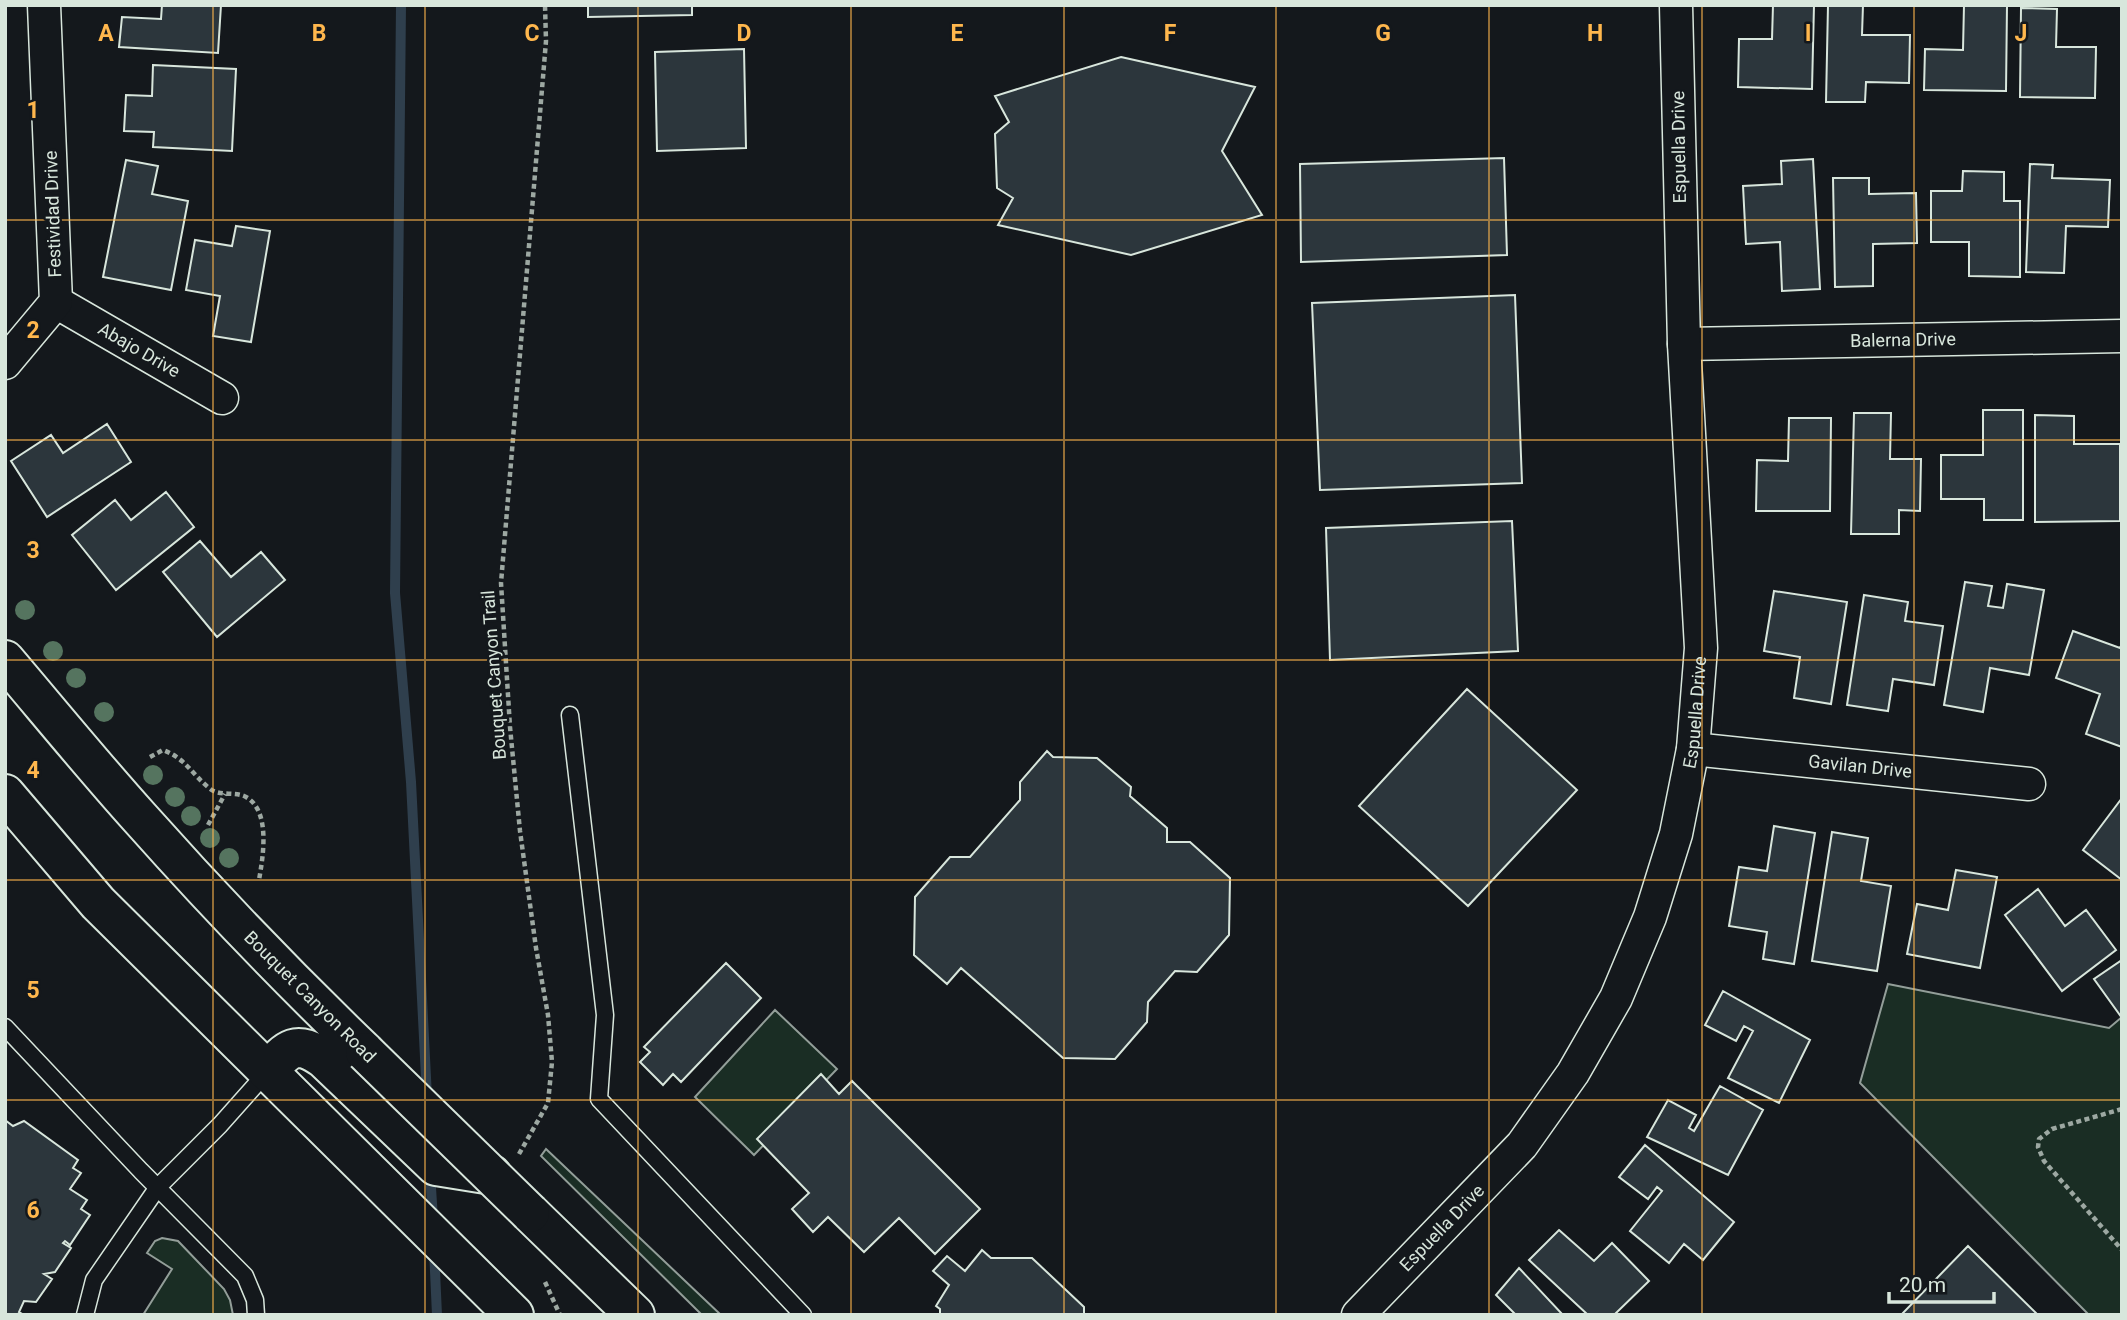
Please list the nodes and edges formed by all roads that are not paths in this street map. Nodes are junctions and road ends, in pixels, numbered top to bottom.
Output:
1 (44, 5) edge
2 (1676, 5) edge
3 (56, 302) junction
4 (2122, 335) edge
5 (1684, 344) junction
6 (5, 363) edge
7 (222, 398) dead end
8 (5, 660) edge
9 (570, 715) dead end
10 (1693, 748) junction
11 (2029, 784) dead end
12 (5, 794) edge
13 (5, 1027) edge
14 (268, 1071) junction
15 (496, 1178) junction
16 (158, 1187) junction
17 (799, 1313) edge
18 (85, 1315) edge
19 (256, 1315) edge
20 (514, 1315) edge
21 (635, 1315) edge
22 (1358, 1315) edge

1 - 3 street, Festividad Drive
2 - 5 street, Espuella Drive
3 - 6 street, Festividad Drive
3 - 7 street, Abajo Drive
4 - 5 street, Balerna Drive
5 - 10 street, Espuella Drive
8 - 15 main road, Bouquet Canyon Road, bridge
9 - 17 lane
10 - 11 street, Gavilan Drive
10 - 22 street, Espuella Drive
12 - 14 main road
13 - 16 lane
14 - 15 main road
14 - 16 lane
14 - 20 main road
15 - 21 main road, Bouquet Canyon Road, bridge
16 - 18 lane
16 - 19 lane

